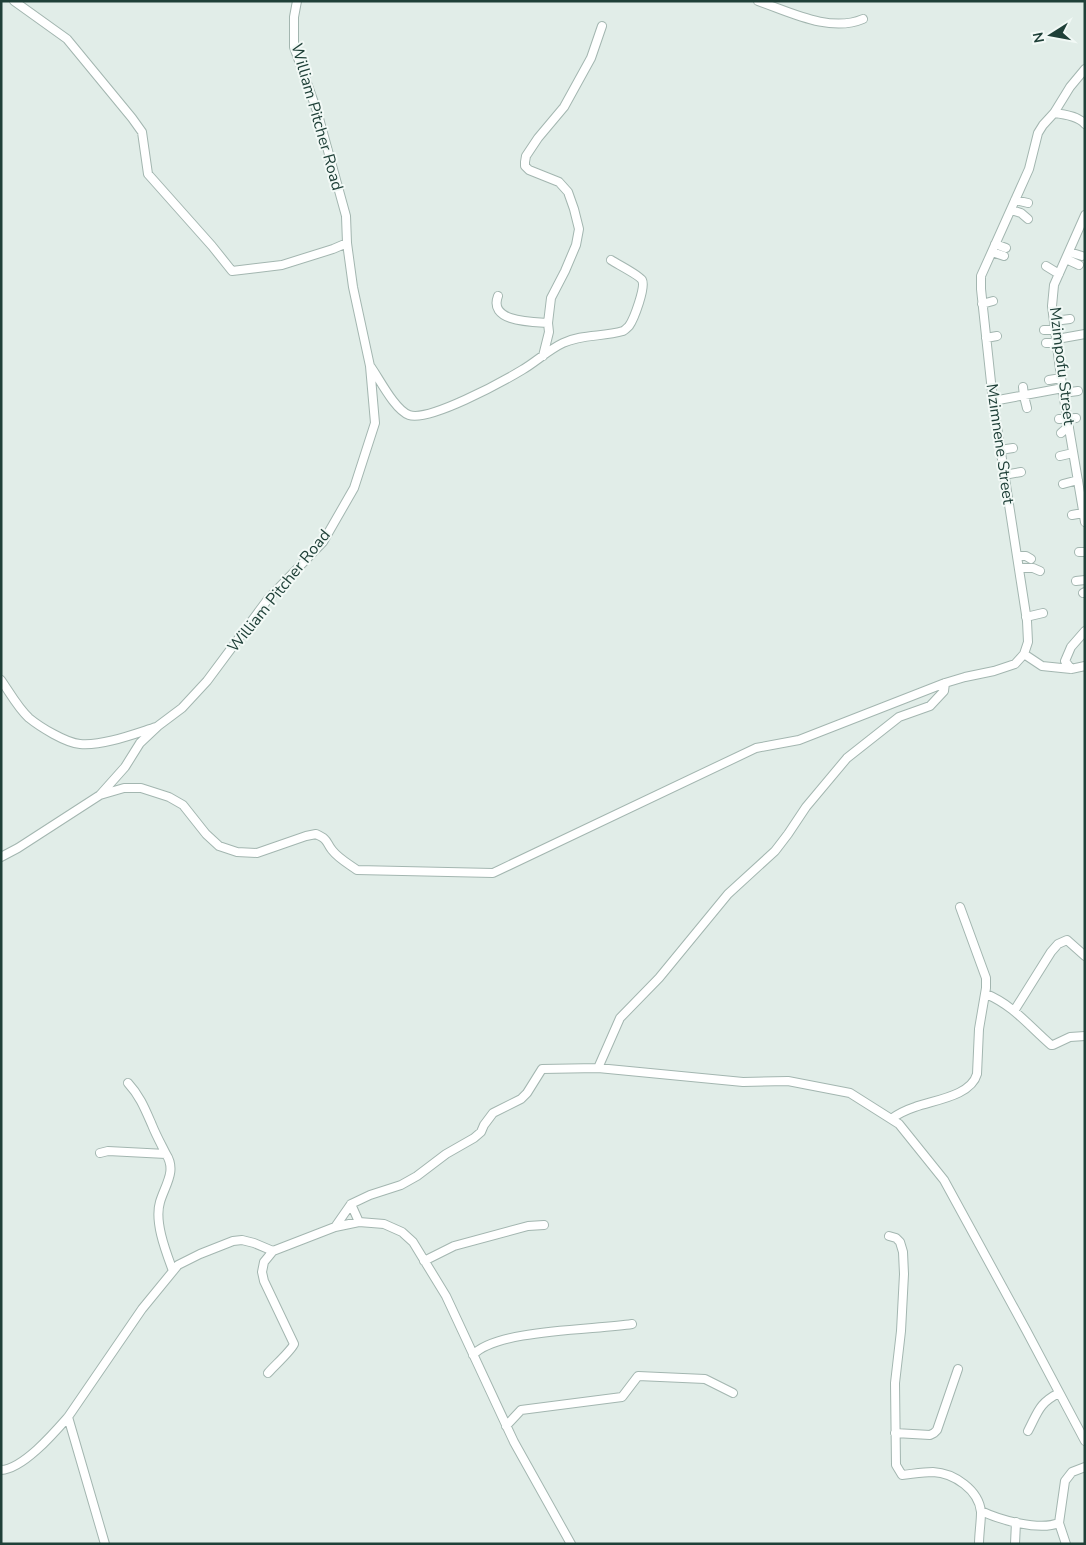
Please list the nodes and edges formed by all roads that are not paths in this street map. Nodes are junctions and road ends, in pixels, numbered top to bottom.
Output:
1 (14, 1) edge
2 (297, 1) edge
3 (758, 1) edge
4 (863, 19) dead end
5 (602, 26) dead end
6 (1085, 69) edge
7 (1054, 113) junction
8 (1085, 124) edge
9 (1015, 200) junction
10 (1028, 204) dead end
11 (1010, 210) junction
12 (1084, 218) edge
13 (1028, 219) dead end
14 (347, 243) junction
15 (996, 244) junction
16 (992, 252) junction
17 (1067, 255) junction
18 (1082, 256) dead end
19 (611, 260) dead end
20 (1079, 265) dead end
21 (1046, 266) dead end
22 (1059, 274) junction
23 (498, 296) dead end
24 (1070, 319) dead end
25 (1054, 322) junction
26 (548, 323) junction
27 (1044, 330) dead end
28 (1055, 330) junction
29 (1085, 334) edge
30 (997, 336) dead end
31 (986, 338) junction
32 (1057, 341) junction
33 (1046, 344) dead end
34 (543, 356) junction
35 (370, 366) junction
36 (1061, 378) junction
37 (1049, 380) dead end
38 (1063, 390) junction
39 (1023, 391) junction
40 (1078, 391) dead end
41 (993, 401) junction
42 (1027, 408) dead end
43 (1076, 418) dead end
44 (1059, 419) dead end
45 (1068, 423) junction
46 (1061, 433) dead end
47 (1013, 448) dead end
48 (1000, 450) junction
49 (1074, 453) junction
50 (1060, 456) dead end
51 (1085, 464) edge
52 (1076, 466) junction
53 (1020, 472) dead end
54 (1004, 475) junction
55 (1078, 480) junction
56 (1064, 484) dead end
57 (1082, 494) edge
58 (1083, 513) junction
59 (1072, 515) dead end
60 (1085, 522) edge
61 (1017, 556) junction
62 (1031, 559) dead end
63 (1019, 568) junction
64 (1040, 571) dead end
65 (1043, 613) dead end
66 (1026, 617) junction
67 (1085, 631) edge
68 (1024, 654) junction
69 (1085, 666) edge
70 (1071, 669) junction
71 (1, 680) edge
72 (945, 683) junction
73 (158, 726) junction
74 (100, 795) junction
75 (1, 857) edge
76 (960, 907) dead end
77 (1085, 956) edge
78 (986, 994) junction
79 (1014, 1011) junction
80 (1085, 1036) edge
81 (598, 1068) junction
82 (128, 1083) dead end
83 (891, 1119) junction
84 (100, 1153) dead end
85 (166, 1154) junction
86 (351, 1204) junction
87 (359, 1222) junction
88 (544, 1225) dead end
89 (335, 1227) junction
90 (889, 1236) dead end
91 (273, 1251) junction
92 (424, 1261) junction
93 (173, 1271) junction
94 (632, 1324) dead end
95 (473, 1355) junction
96 (958, 1369) dead end
97 (268, 1373) dead end
98 (733, 1392) dead end
99 (1059, 1393) junction
100 (68, 1417) junction
101 (506, 1426) junction
102 (1028, 1431) dead end
103 (896, 1433) junction
104 (1085, 1441) edge
105 (1085, 1467) edge
106 (1, 1470) edge
107 (981, 1511) junction
108 (1016, 1522) junction
109 (1059, 1523) junction
110 (106, 1544) edge
111 (571, 1544) edge
112 (979, 1544) edge
113 (1015, 1544) edge
114 (1066, 1544) edge

1 - 14 street
2 - 14 street, William Pitcher Road
3 - 4 street
5 - 26 street
6 - 7 street, Mzimnene Street
7 - 8 street
7 - 9 street, Mzimnene Street
9 - 10 street
9 - 11 street, Mzimnene Street
11 - 13 street
11 - 15 street, Mzimnene Street
12 - 17 street, Mzimpofu Street
14 - 35 street, William Pitcher Road
15 - 16 street, Mzimnene Street
15 - 16 street
16 - 31 street, Mzimnene Street
17 - 18 street
17 - 20 street
17 - 22 street, Mzimpofu Street
19 - 34 street
21 - 22 street
22 - 25 street, Mzimpofu Street
23 - 26 street
24 - 25 street
25 - 28 street, Mzimpofu Street
26 - 34 street
27 - 28 street
28 - 32 street, Mzimpofu Street
29 - 32 street
30 - 31 street
31 - 41 street, Mzimnene Street
32 - 33 street
32 - 36 street, Mzimpofu Street
34 - 35 street
35 - 73 street, William Pitcher Road
36 - 37 street
36 - 38 street, Mzimpofu Street
38 - 39 street
38 - 40 street
38 - 45 street, Mzimpofu Street
39 - 41 street
39 - 42 street
41 - 48 street, Mzimnene Street
43 - 45 street
44 - 45 street
45 - 46 street
45 - 49 street, Mzimpofu Street
47 - 48 street
48 - 54 street, Mzimnene Street
49 - 50 street
49 - 52 street, Mzimpofu Street
51 - 52 street
52 - 55 street, Mzimpofu Street
53 - 54 street
54 - 61 street, Mzimnene Street
55 - 56 street
55 - 57 street, Mzimpofu Street
57 - 58 street, Mzimpofu Street
58 - 59 street
58 - 60 street, Mzimpofu Street
61 - 62 street
61 - 63 street, Mzimnene Street
63 - 64 street
63 - 66 street, Mzimnene Street
65 - 66 street
66 - 68 street, Mzimnene Street
67 - 70 street
68 - 70 street
68 - 72 street
69 - 70 street
71 - 73 street
72 - 74 street
72 - 81 street
73 - 74 street, William Pitcher Road
74 - 75 street, William Pitcher Road
76 - 78 street
77 - 79 street
78 - 79 street
78 - 83 street
79 - 80 street
81 - 83 street
81 - 86 street
82 - 85 street
83 - 99 street
84 - 85 street
85 - 93 street
86 - 87 street
86 - 89 street
87 - 89 street
87 - 92 street
88 - 92 street
89 - 91 street
90 - 103 street
91 - 93 street
91 - 97 street
92 - 95 street
93 - 100 street
94 - 95 street
95 - 101 street
96 - 103 street
98 - 101 street
99 - 102 street
99 - 104 street
100 - 106 street
100 - 110 street
101 - 111 street
103 - 107 street
105 - 109 street
107 - 108 street
107 - 112 street
108 - 109 street
108 - 113 street
109 - 114 street

